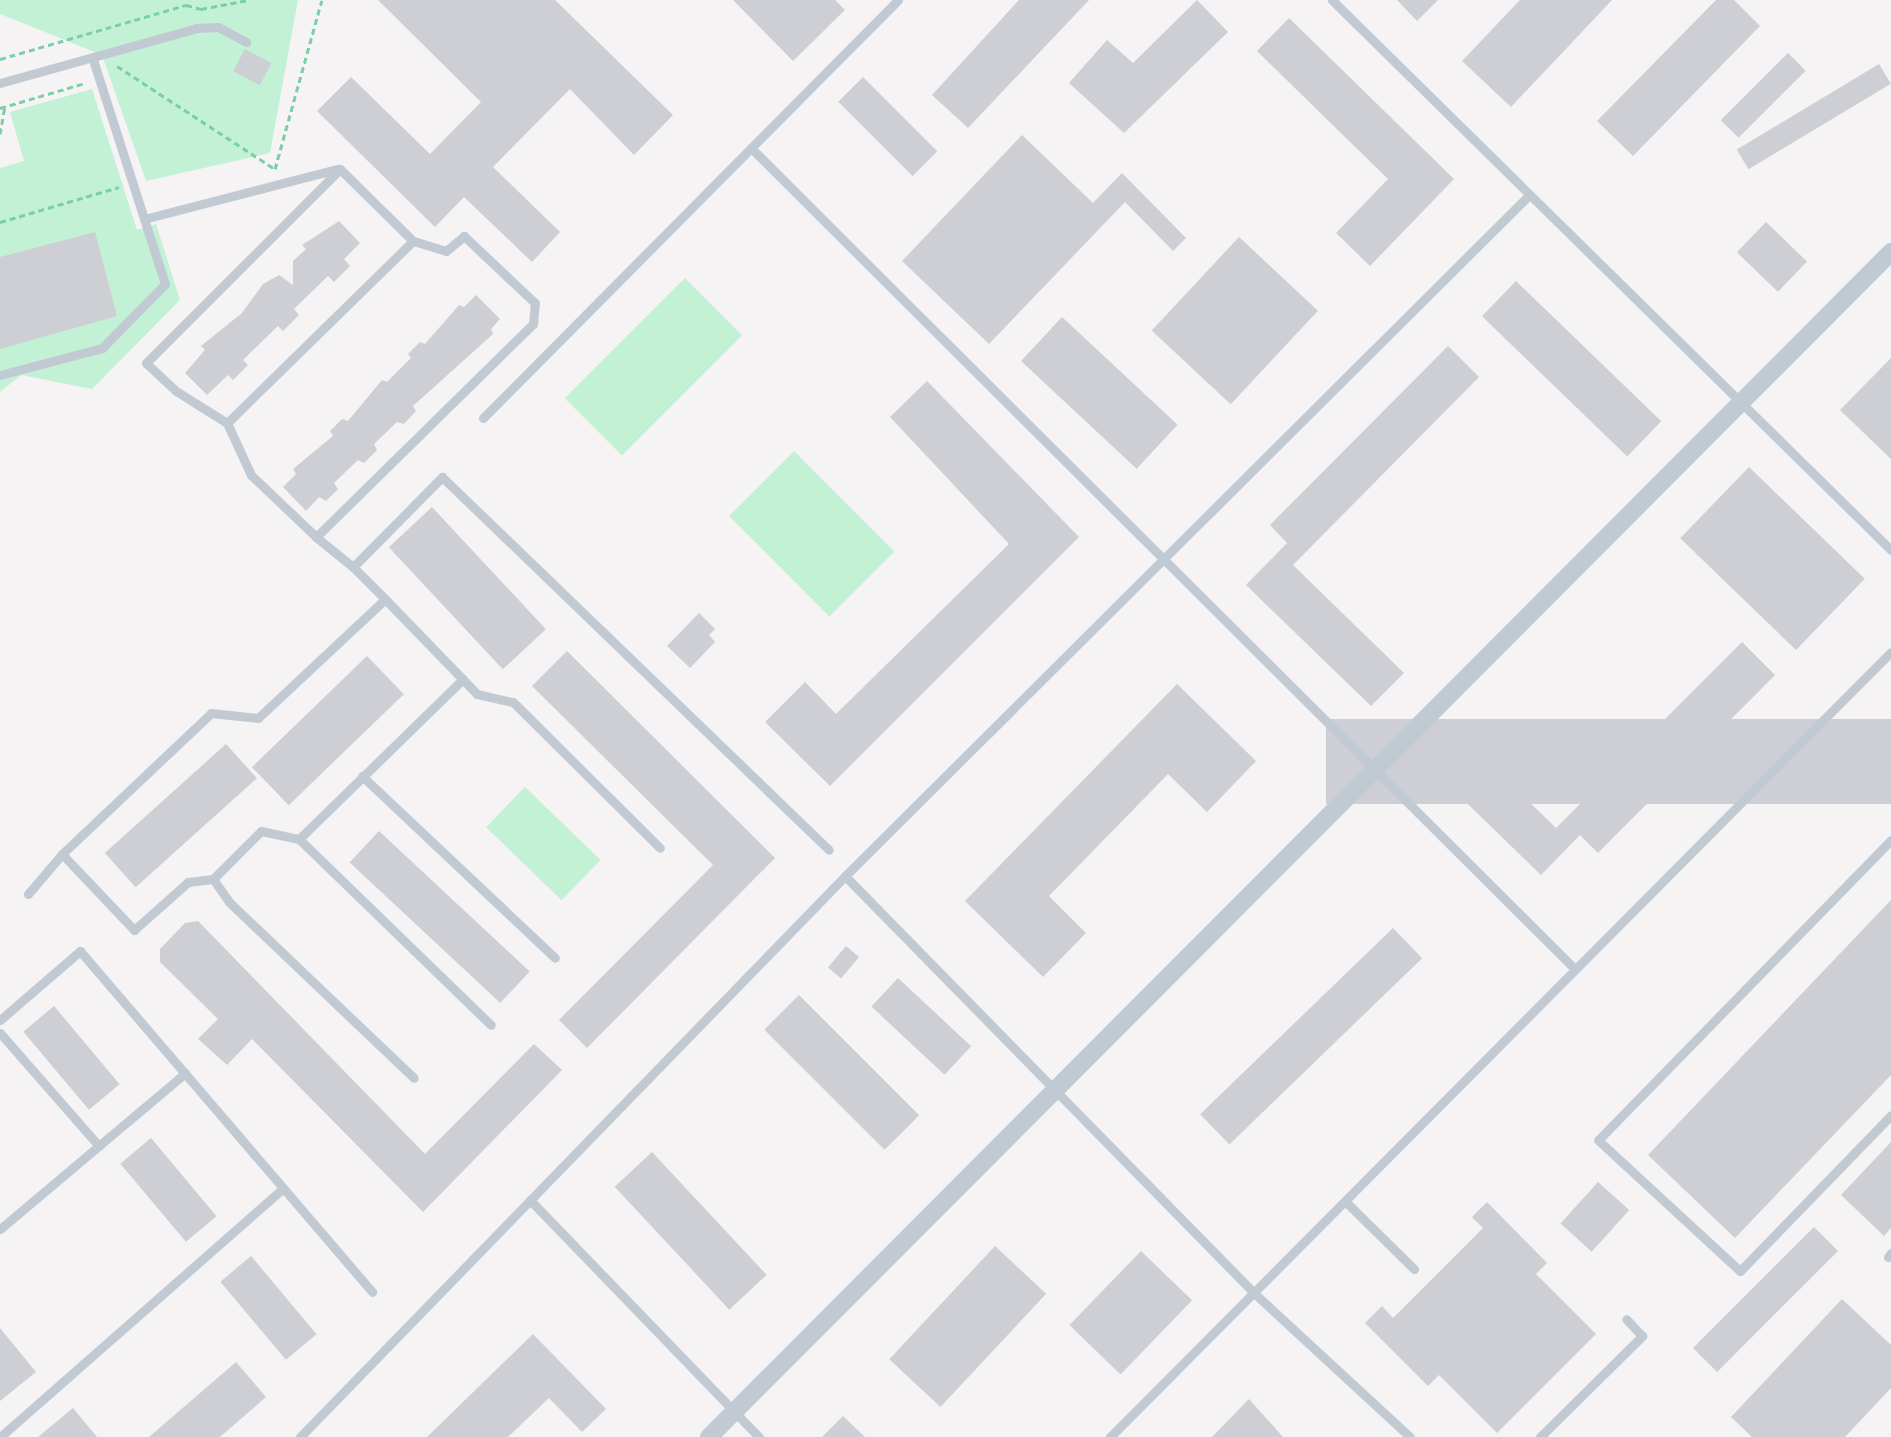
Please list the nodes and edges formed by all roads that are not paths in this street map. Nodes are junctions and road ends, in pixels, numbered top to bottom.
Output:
1 (898, 0) edge
2 (1332, 0) edge
3 (246, 42) dead end
4 (96, 56) junction
5 (0, 83) edge
6 (751, 148) junction
7 (340, 169) junction
8 (1529, 195) junction
9 (144, 219) junction
10 (413, 241) junction
11 (1891, 252) edge
12 (0, 375) edge
13 (1738, 402) junction
14 (483, 418) dead end
15 (227, 423) junction
16 (316, 537) junction
17 (1891, 550) edge
18 (1160, 558) junction
19 (353, 567) junction
20 (385, 599) junction
21 (1891, 652) edge
22 (463, 679) junction
23 (1375, 769) junction
24 (362, 776) junction
25 (299, 839) junction
26 (1891, 840) edge
27 (660, 848) dead end
28 (829, 850) dead end
29 (62, 854) junction
30 (845, 876) junction
31 (213, 879) junction
32 (28, 894) dead end
33 (555, 958) dead end
34 (1575, 969) junction
35 (0, 1020) edge
36 (491, 1025) dead end
37 (0, 1033) edge
38 (185, 1073) junction
39 (414, 1078) dead end
40 (1055, 1090) junction
41 (1891, 1115) edge
42 (99, 1146) junction
43 (283, 1188) junction
44 (530, 1200) junction
45 (1345, 1201) junction
46 (0, 1229) edge
47 (1414, 1269) dead end
48 (372, 1292) dead end
49 (1254, 1293) junction
50 (1626, 1319) dead end
51 (734, 1411) junction
52 (0, 1437) edge
53 (300, 1437) edge
54 (709, 1437) edge
55 (759, 1437) edge
56 (1110, 1437) edge
57 (1410, 1437) edge
58 (1540, 1437) edge

1 - 6 lane
2 - 8 lane
3 - 4 lane
4 - 5 lane
4 - 9 lane
6 - 14 lane
6 - 18 lane
7 - 9 lane
7 - 10 lane
7 - 15 lane
8 - 13 lane
8 - 18 lane
9 - 12 lane
10 - 15 lane
10 - 16 lane
11 - 13 street
13 - 17 lane
13 - 23 street
15 - 16 lane
16 - 19 lane
18 - 23 lane
18 - 30 lane
19 - 20 lane
19 - 28 lane
20 - 22 lane
20 - 29 lane
21 - 34 lane
22 - 24 lane
22 - 27 lane
23 - 34 lane
23 - 40 street
24 - 25 lane
24 - 33 lane
25 - 31 lane
25 - 36 lane
26 - 41 lane
29 - 31 lane
29 - 32 lane
30 - 40 lane
30 - 44 lane
31 - 39 lane
34 - 45 lane
35 - 38 lane
37 - 42 lane
38 - 42 lane
38 - 43 lane
40 - 49 lane
40 - 51 street
42 - 46 lane
43 - 48 lane
43 - 52 lane
44 - 51 lane
44 - 53 lane
45 - 47 lane
45 - 49 lane
49 - 56 lane
49 - 57 lane
50 - 58 lane
51 - 54 street
51 - 55 lane

